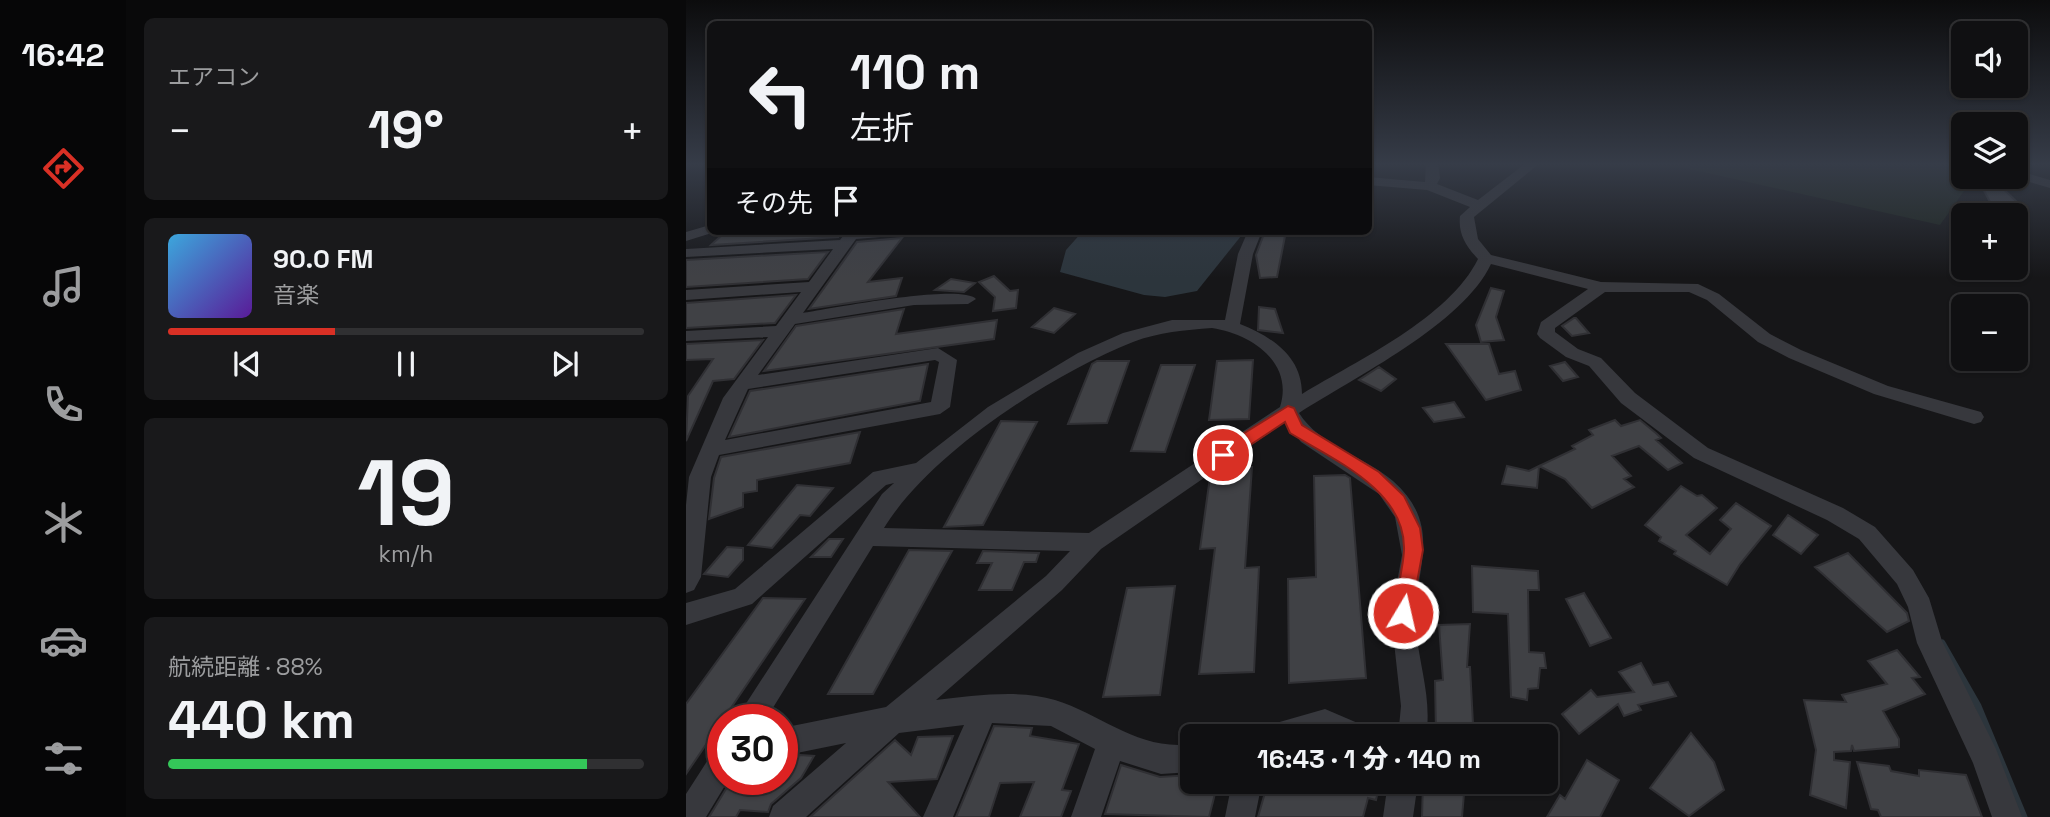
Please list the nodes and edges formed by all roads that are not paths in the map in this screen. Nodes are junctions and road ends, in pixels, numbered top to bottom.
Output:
1 (1468, 201) edge
2 (1486, 201) edge
3 (1480, 206) junction
4 (707, 230) edge
5 (1253, 235) edge
6 (850, 236) edge
7 (686, 237) edge
8 (686, 253) edge
9 (1486, 258) junction
10 (814, 286) junction
11 (1601, 287) junction
12 (686, 295) edge
13 (968, 299) dead end
14 (786, 326) junction
15 (1231, 326) junction
16 (686, 336) edge
17 (742, 384) junction
18 (1288, 411) junction
19 (1974, 417) dead end
20 (709, 450) junction
21 (919, 470) junction
22 (868, 537) junction
23 (1093, 542) junction
24 (686, 583) edge
25 (686, 614) edge
26 (760, 704) edge
27 (984, 710) junction
28 (892, 720) junction
29 (1413, 724) edge
30 (798, 739) edge
31 (1112, 742) junction
32 (1180, 761) edge
33 (707, 788) edge
34 (1245, 794) edge
35 (1401, 794) edge
36 (689, 817) edge
37 (784, 817) edge
38 (938, 817) edge
39 (1086, 817) edge
40 (1240, 817) edge
41 (1398, 817) edge
42 (2007, 817) edge

1 - 3 street
2 - 3 street
3 - 9 street
4 - 7 street
5 - 15 street
6 - 8 street
6 - 10 street
9 - 11 street
9 - 18 street
10 - 12 street
10 - 14 street
11 - 19 street
11 - 42 street
13 - 14 street
14 - 16 street
14 - 17 street
15 - 18 street
15 - 21 street
17 - 20 street
17 - 20 street
18 - 23 street
18 - 29 street
20 - 24 street
21 - 22 street
21 - 25 street
22 - 23 street
22 - 26 street
23 - 28 street
27 - 28 street
27 - 31 street
27 - 38 street
28 - 30 street
28 - 37 street
31 - 32 street
31 - 39 street
33 - 36 street
34 - 40 street
35 - 41 street

